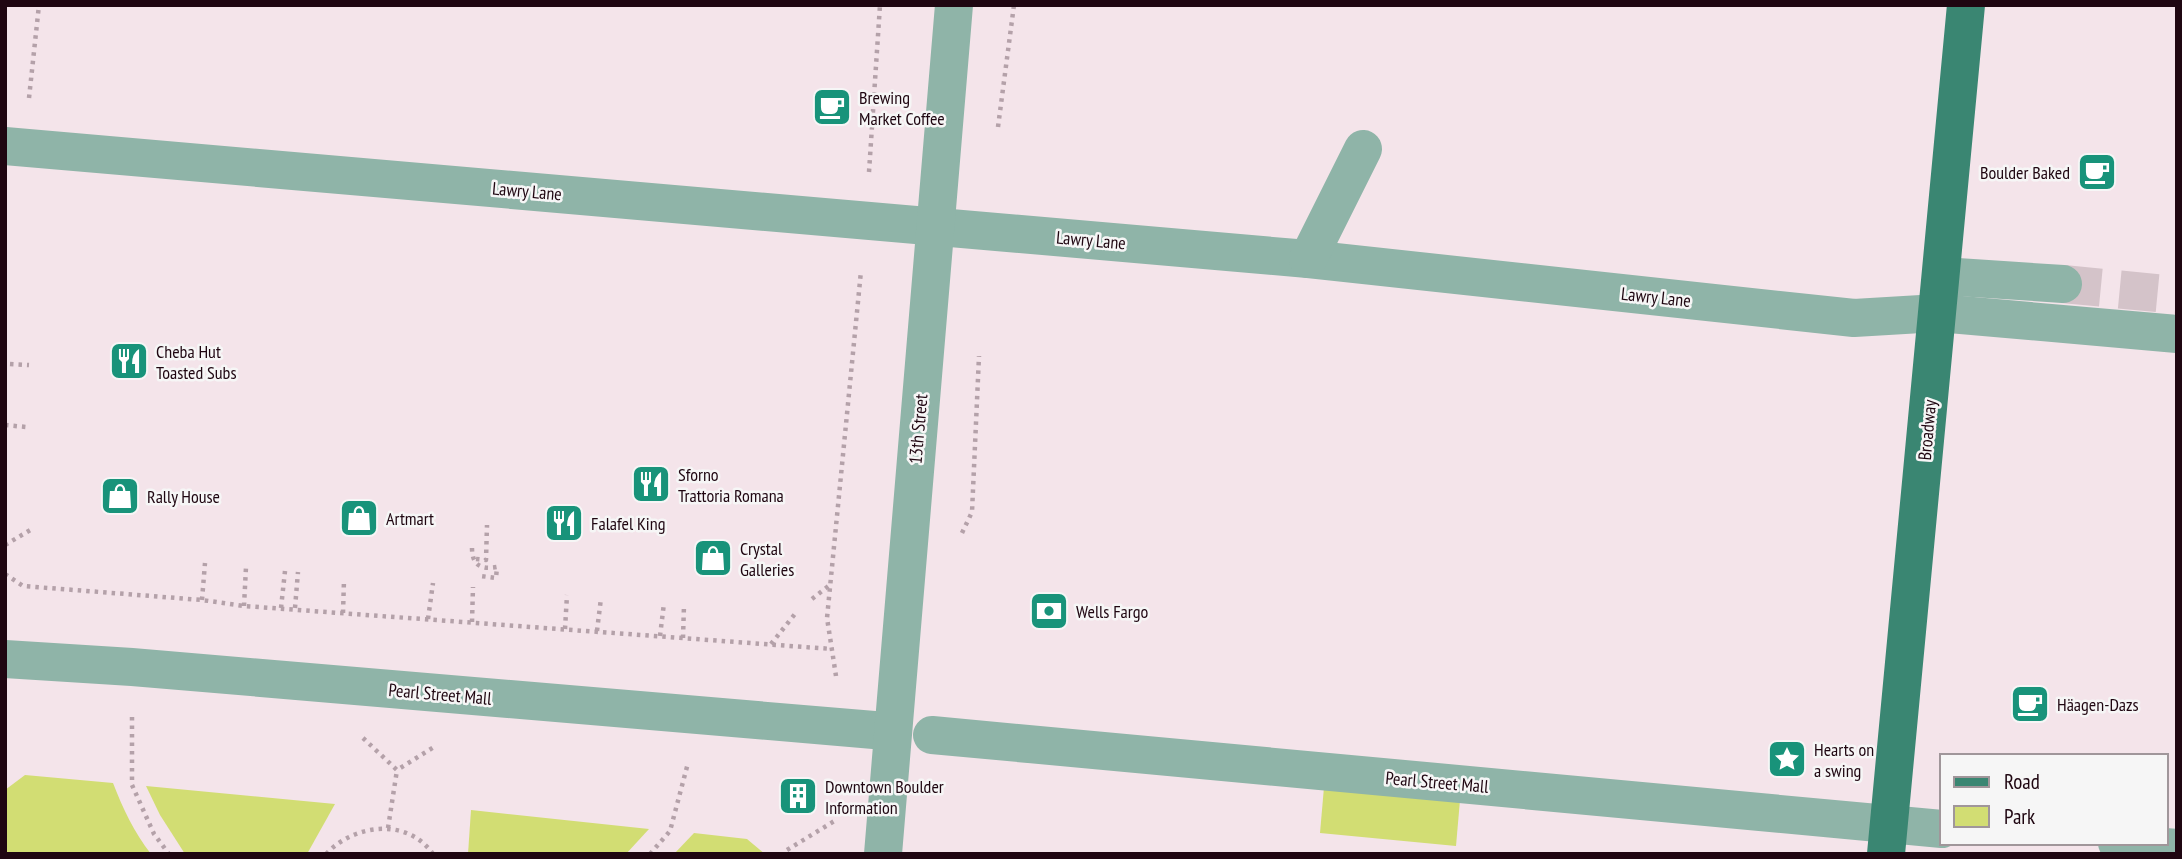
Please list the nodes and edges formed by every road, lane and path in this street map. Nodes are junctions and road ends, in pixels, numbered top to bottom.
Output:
1 (39, 5) edge
2 (880, 5) edge
3 (954, 5) edge
4 (1966, 5) edge
5 (29, 99) dead end
6 (5, 146) edge
7 (1363, 149) dead end
8 (869, 180) dead end
9 (935, 227) junction
10 (1308, 259) junction
11 (862, 262) dead end
12 (2063, 285) tunnel mouth
13 (1940, 295) junction
14 (2177, 334) edge
15 (10, 364) dead end
16 (29, 365) dead end
17 (5, 425) edge
18 (26, 427) dead end
19 (487, 525) dead end
20 (33, 530) dead end
21 (5, 545) edge
22 (472, 548) dead end
23 (476, 559) dead end
24 (205, 563) dead end
25 (246, 567) dead end
26 (285, 571) dead end
27 (298, 572) dead end
28 (5, 574) edge
29 (481, 576) dead end
30 (344, 580) dead end
31 (433, 583) dead end
32 (831, 584) junction
33 (473, 587) dead end
34 (567, 595) dead end
35 (601, 598) dead end
36 (813, 599) dead end
37 (202, 600) junction
38 (664, 603) dead end
39 (684, 605) dead end
40 (244, 606) junction
41 (281, 608) junction
42 (295, 608) junction
43 (343, 613) junction
44 (795, 614) dead end
45 (428, 619) junction
46 (472, 622) junction
47 (565, 629) junction
48 (597, 631) junction
49 (660, 636) junction
50 (682, 638) junction
51 (771, 645) junction
52 (832, 649) junction
53 (5, 659) edge
54 (132, 667) junction
55 (700, 716) junction
56 (860, 729) joint
57 (932, 735) dead end
58 (397, 770) dead end
59 (843, 815) dead end
60 (388, 828) junction
61 (1940, 829) edge
62 (1888, 839) edge
63 (2141, 845) edge
64 (2177, 848) edge
65 (787, 850) dead end
66 (169, 854) edge
67 (326, 854) edge
68 (433, 854) edge
69 (650, 854) edge
70 (883, 854) edge

1 - 5 path
2 - 8 path
3 - 9 street, 13th Street
4 - 13 main road, Broadway
6 - 9 street, Lawry Lane
7 - 10 street
9 - 10 street, Lawry Lane
9 - 70 street, 13th Street
10 - 13 street, Lawry Lane
11 - 32 path
12 - 13 street
13 - 14 street, Lawry Lane
13 - 62 main road, Broadway
15 - 16 path
17 - 18 path
19 - 23 path
20 - 21 path
22 - 29 path
24 - 37 path
25 - 40 path
26 - 41 path
27 - 42 path
28 - 37 path
30 - 43 path
31 - 45 path
32 - 36 path
32 - 52 path
33 - 46 path
34 - 47 path
35 - 48 path
37 - 40 path
38 - 49 path
39 - 50 path
40 - 41 path
41 - 42 path
42 - 43 path
43 - 45 path
44 - 51 path
45 - 46 path
46 - 47 path
47 - 48 path
48 - 49 path
49 - 50 path
50 - 51 path
51 - 52 path
52 - 56 path
53 - 54 street, Pearl Street Mall
54 - 55 street, Pearl Street Mall
54 - 66 path
55 - 56 street, Pearl Street Mall
55 - 69 path
57 - 62 street, Pearl Street Mall
58 - 60 path
59 - 65 path
60 - 67 path
60 - 68 path
61 - 62 street, Pearl Street Mall
63 - 64 street

